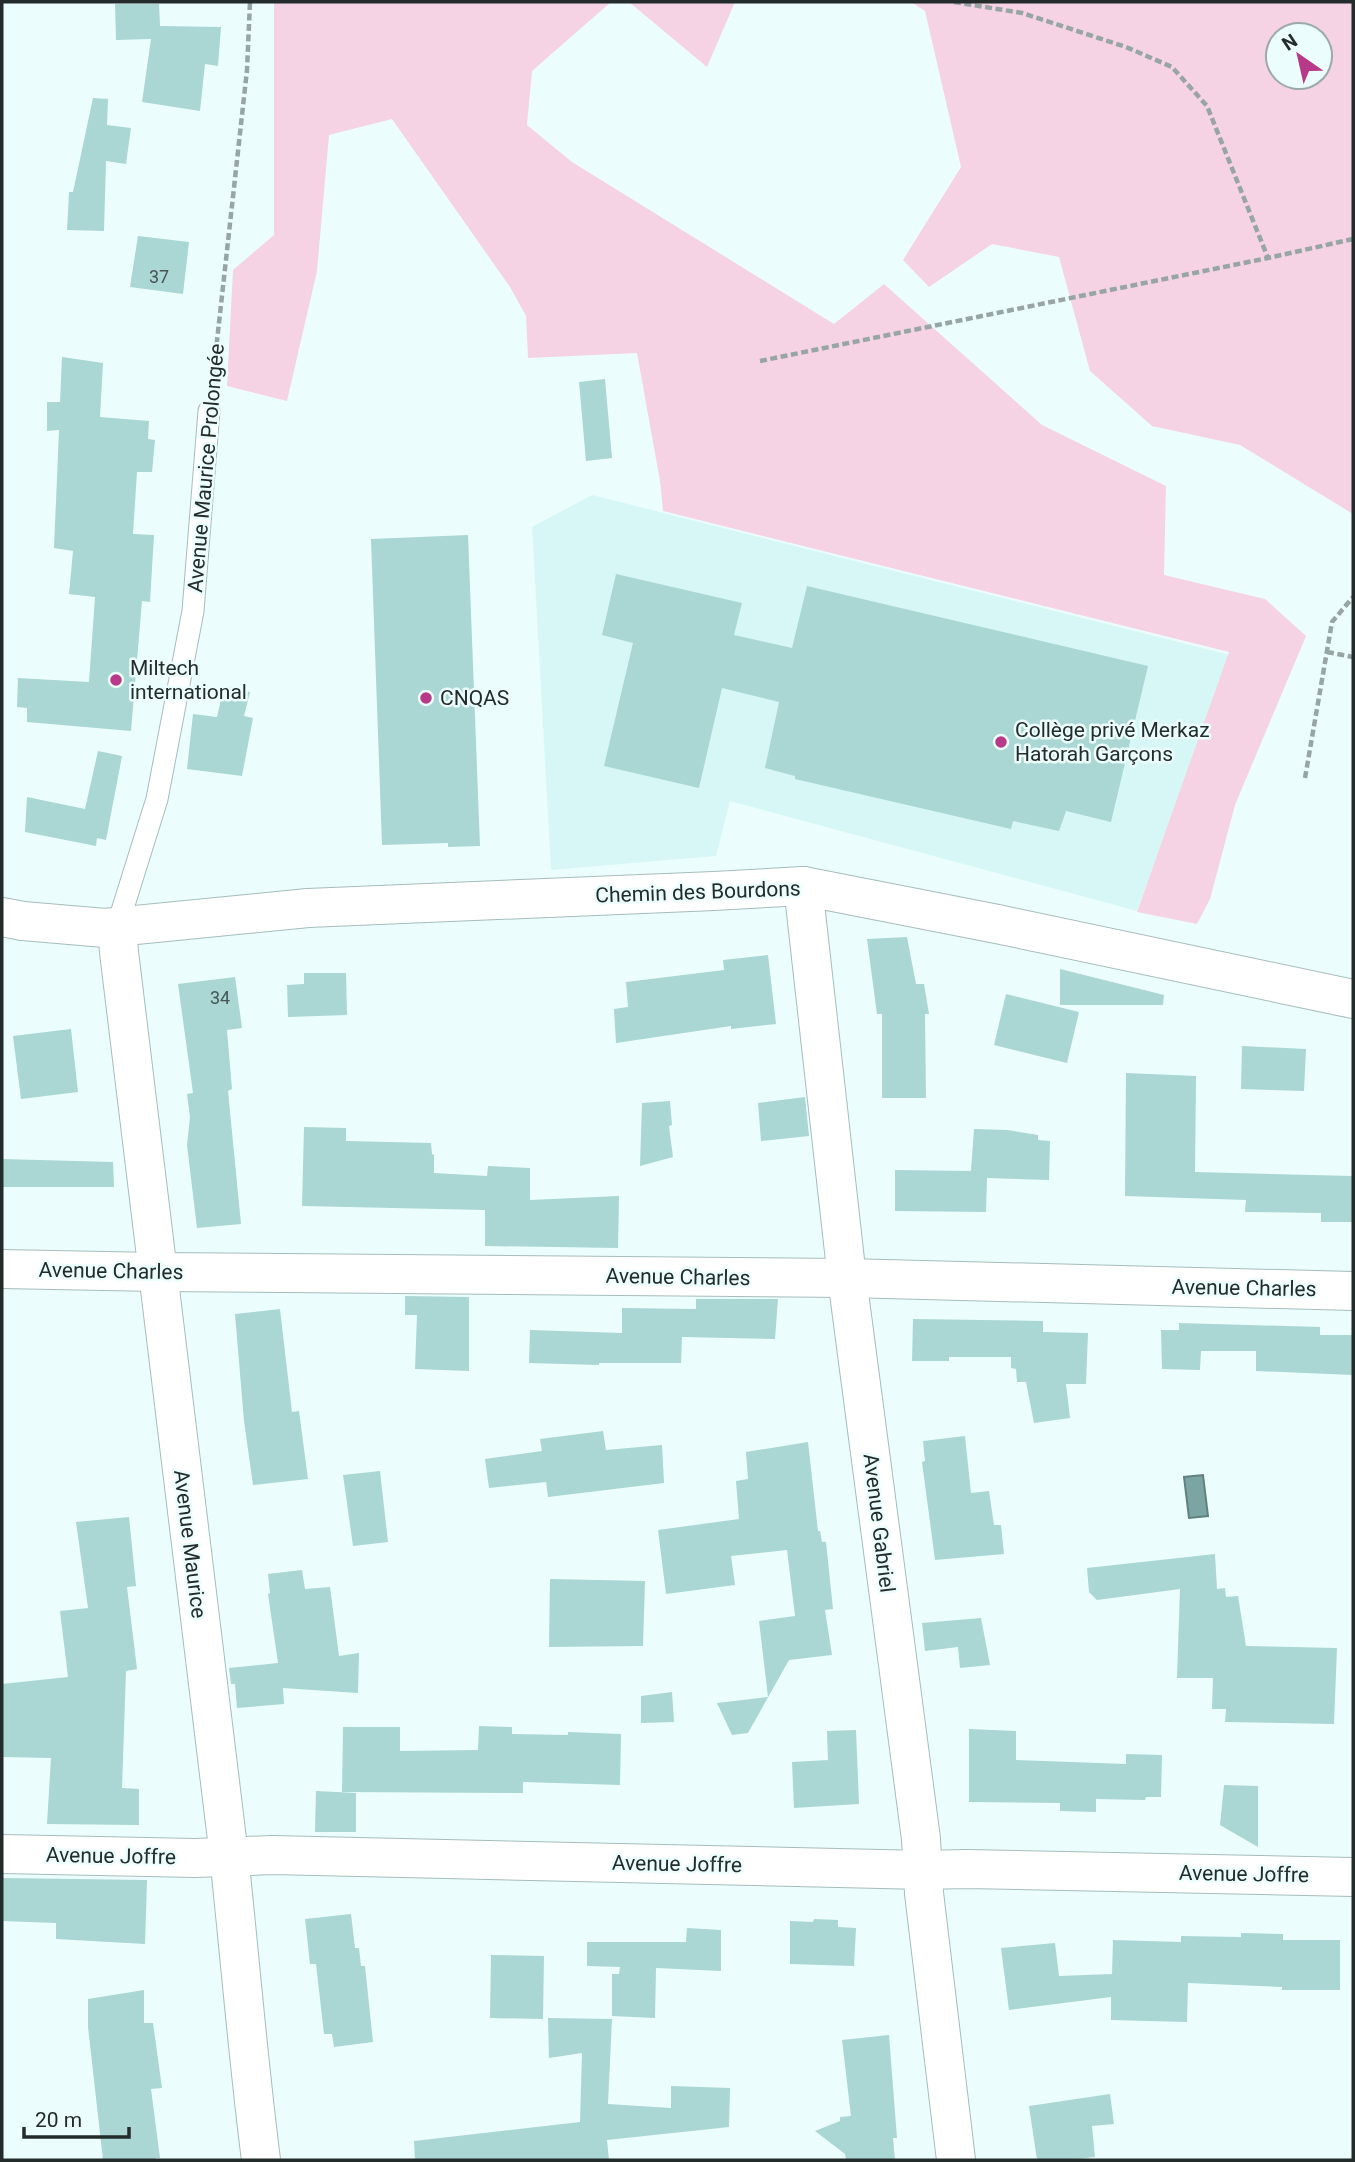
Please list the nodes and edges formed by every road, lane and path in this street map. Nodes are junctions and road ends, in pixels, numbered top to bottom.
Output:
1 (250, 2) edge
2 (954, 2) edge
3 (1353, 239) edge
4 (1268, 258) junction
5 (760, 360) dead end
6 (209, 411) joint
7 (1353, 597) edge
8 (1327, 652) junction
9 (1353, 657) edge
10 (1305, 778) dead end
11 (803, 886) junction
12 (2, 917) edge
13 (117, 927) junction
14 (1353, 999) edge
15 (2, 1269) edge
16 (156, 1272) junction
17 (847, 1278) junction
18 (1353, 1291) edge
19 (2, 1854) edge
20 (229, 1857) junction
21 (924, 1870) junction
22 (1353, 1877) edge
23 (261, 2160) edge
24 (956, 2160) edge

1 - 6 path, Avenue Maurice Prolongée
2 - 4 path
3 - 4 path
4 - 5 path
6 - 13 lane, Avenue Maurice Prolongée
7 - 8 path
8 - 9 path
8 - 10 path
11 - 13 street, Chemin des Bourdons
11 - 14 street, Chemin des Bourdons
11 - 17 street, Avenue Gabriel
12 - 13 street, Chemin des Bourdons
13 - 16 street, Avenue Maurice
15 - 16 street, Avenue Charles
16 - 17 street, Avenue Charles
16 - 20 street, Avenue Maurice
17 - 18 street, Avenue Charles
17 - 21 street, Avenue Gabriel
19 - 20 street, Avenue Joffre
20 - 21 street, Avenue Joffre
20 - 23 street, Avenue Maurice
21 - 22 street, Avenue Joffre
21 - 24 street, Avenue Gabriel

